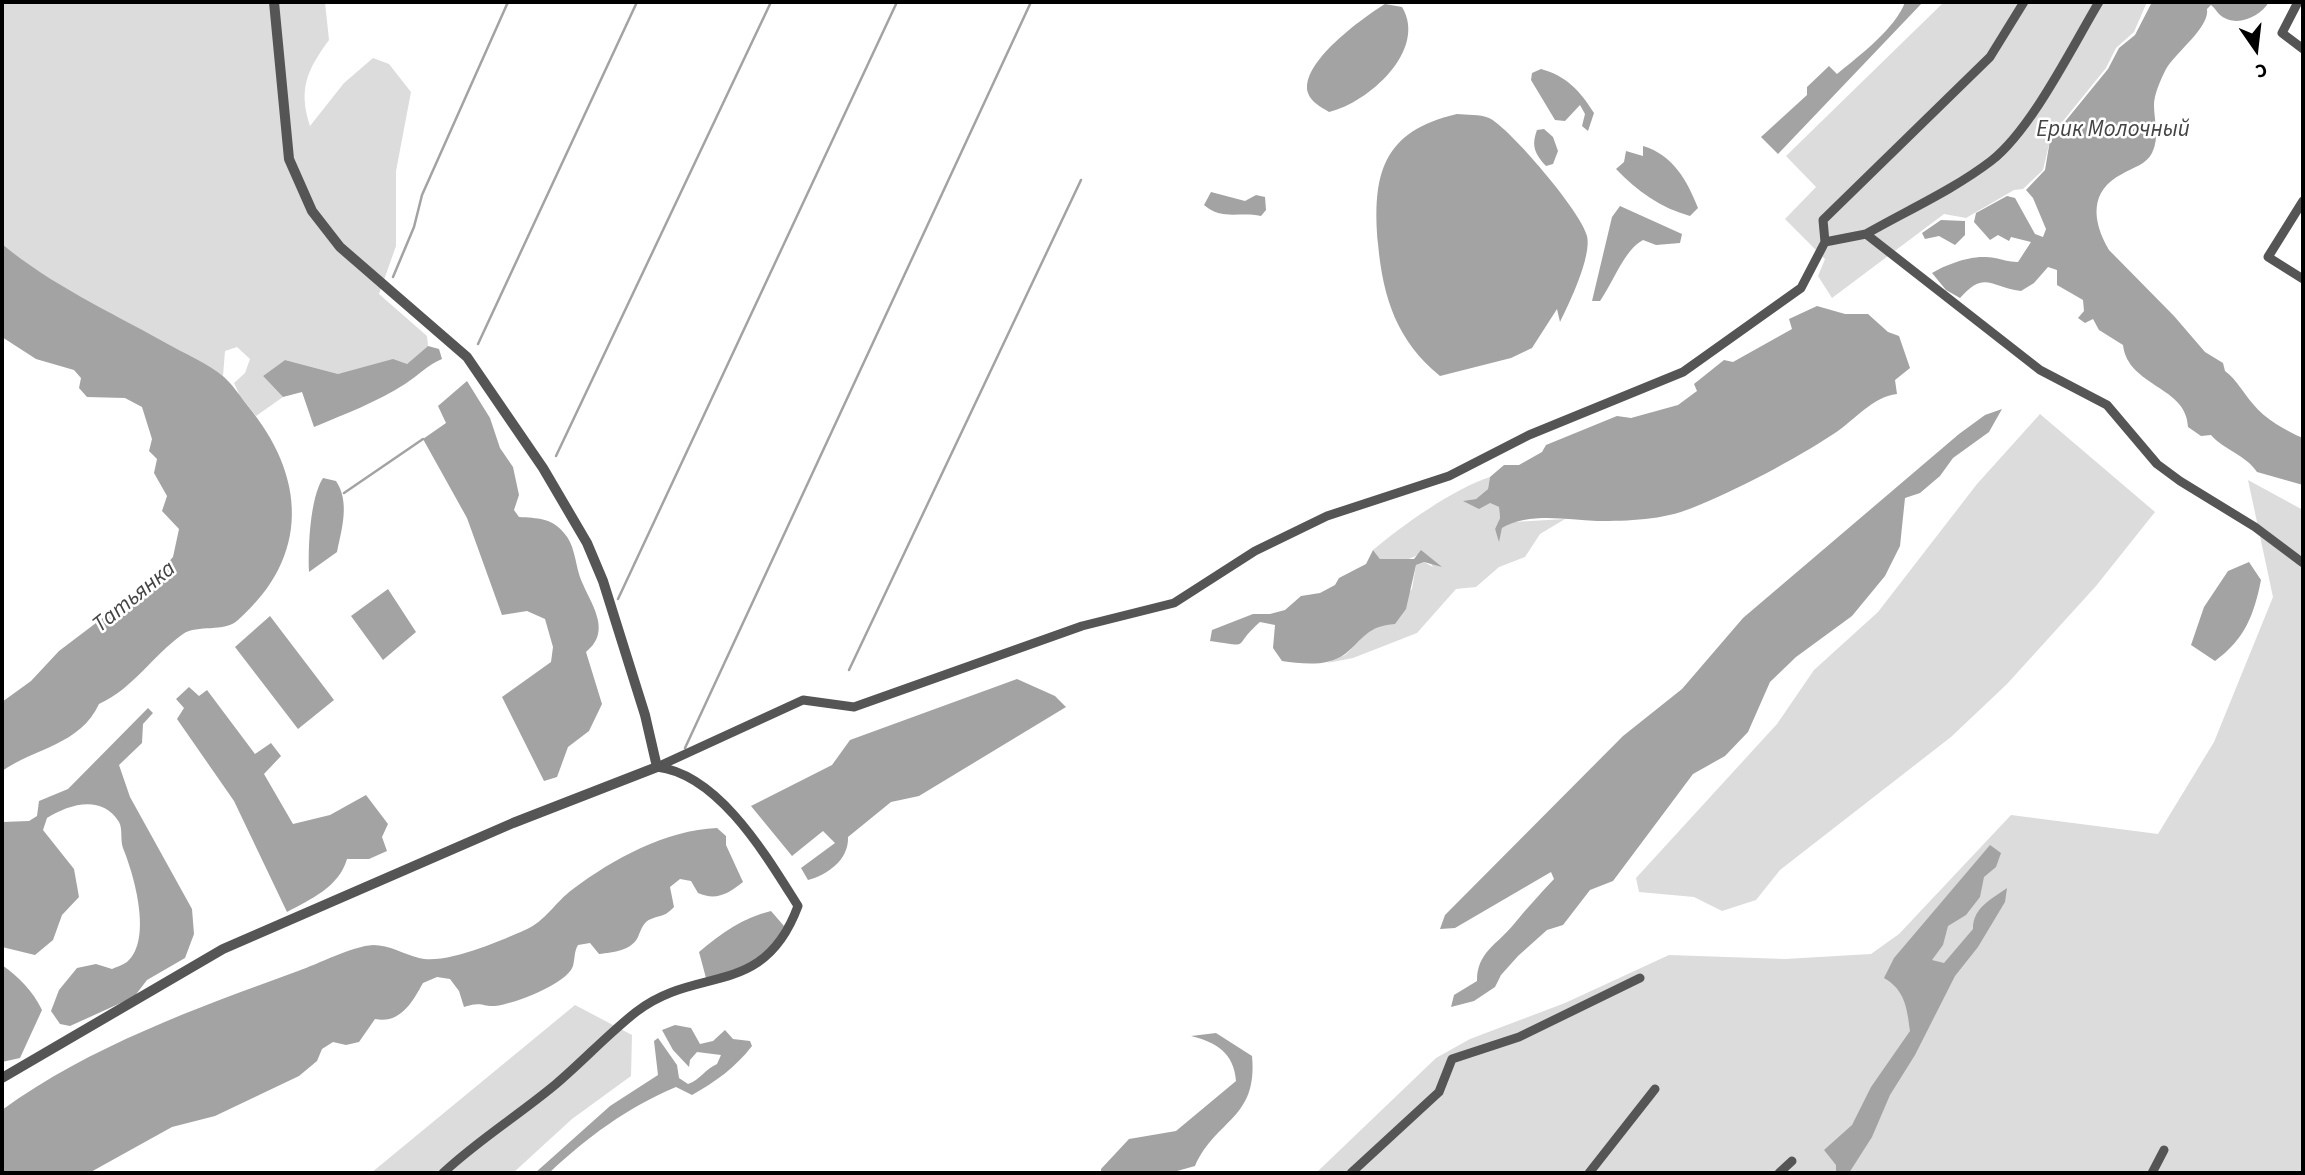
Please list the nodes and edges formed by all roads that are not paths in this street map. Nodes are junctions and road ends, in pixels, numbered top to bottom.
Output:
1 (274, 2) edge
2 (2024, 2) edge
3 (2099, 2) edge
4 (2298, 2) edge
5 (2303, 49) edge
6 (2303, 201) edge
7 (1866, 234) junction
8 (1825, 242) junction
9 (2303, 279) edge
10 (2303, 562) edge
11 (656, 767) junction
12 (1640, 978) dead end
13 (2, 1079) edge
14 (1655, 1089) dead end
15 (2164, 1150) dead end
16 (1792, 1161) dead end
17 (443, 1173) edge
18 (1351, 1173) edge
19 (1589, 1173) edge
20 (1779, 1173) edge
21 (2152, 1173) edge

1 - 11 street
2 - 8 street
3 - 7 street
4 - 5 street
6 - 9 street
7 - 8 street
7 - 10 street
8 - 11 street
11 - 13 street
11 - 17 street
12 - 18 street
14 - 19 street
15 - 21 street
16 - 20 street

